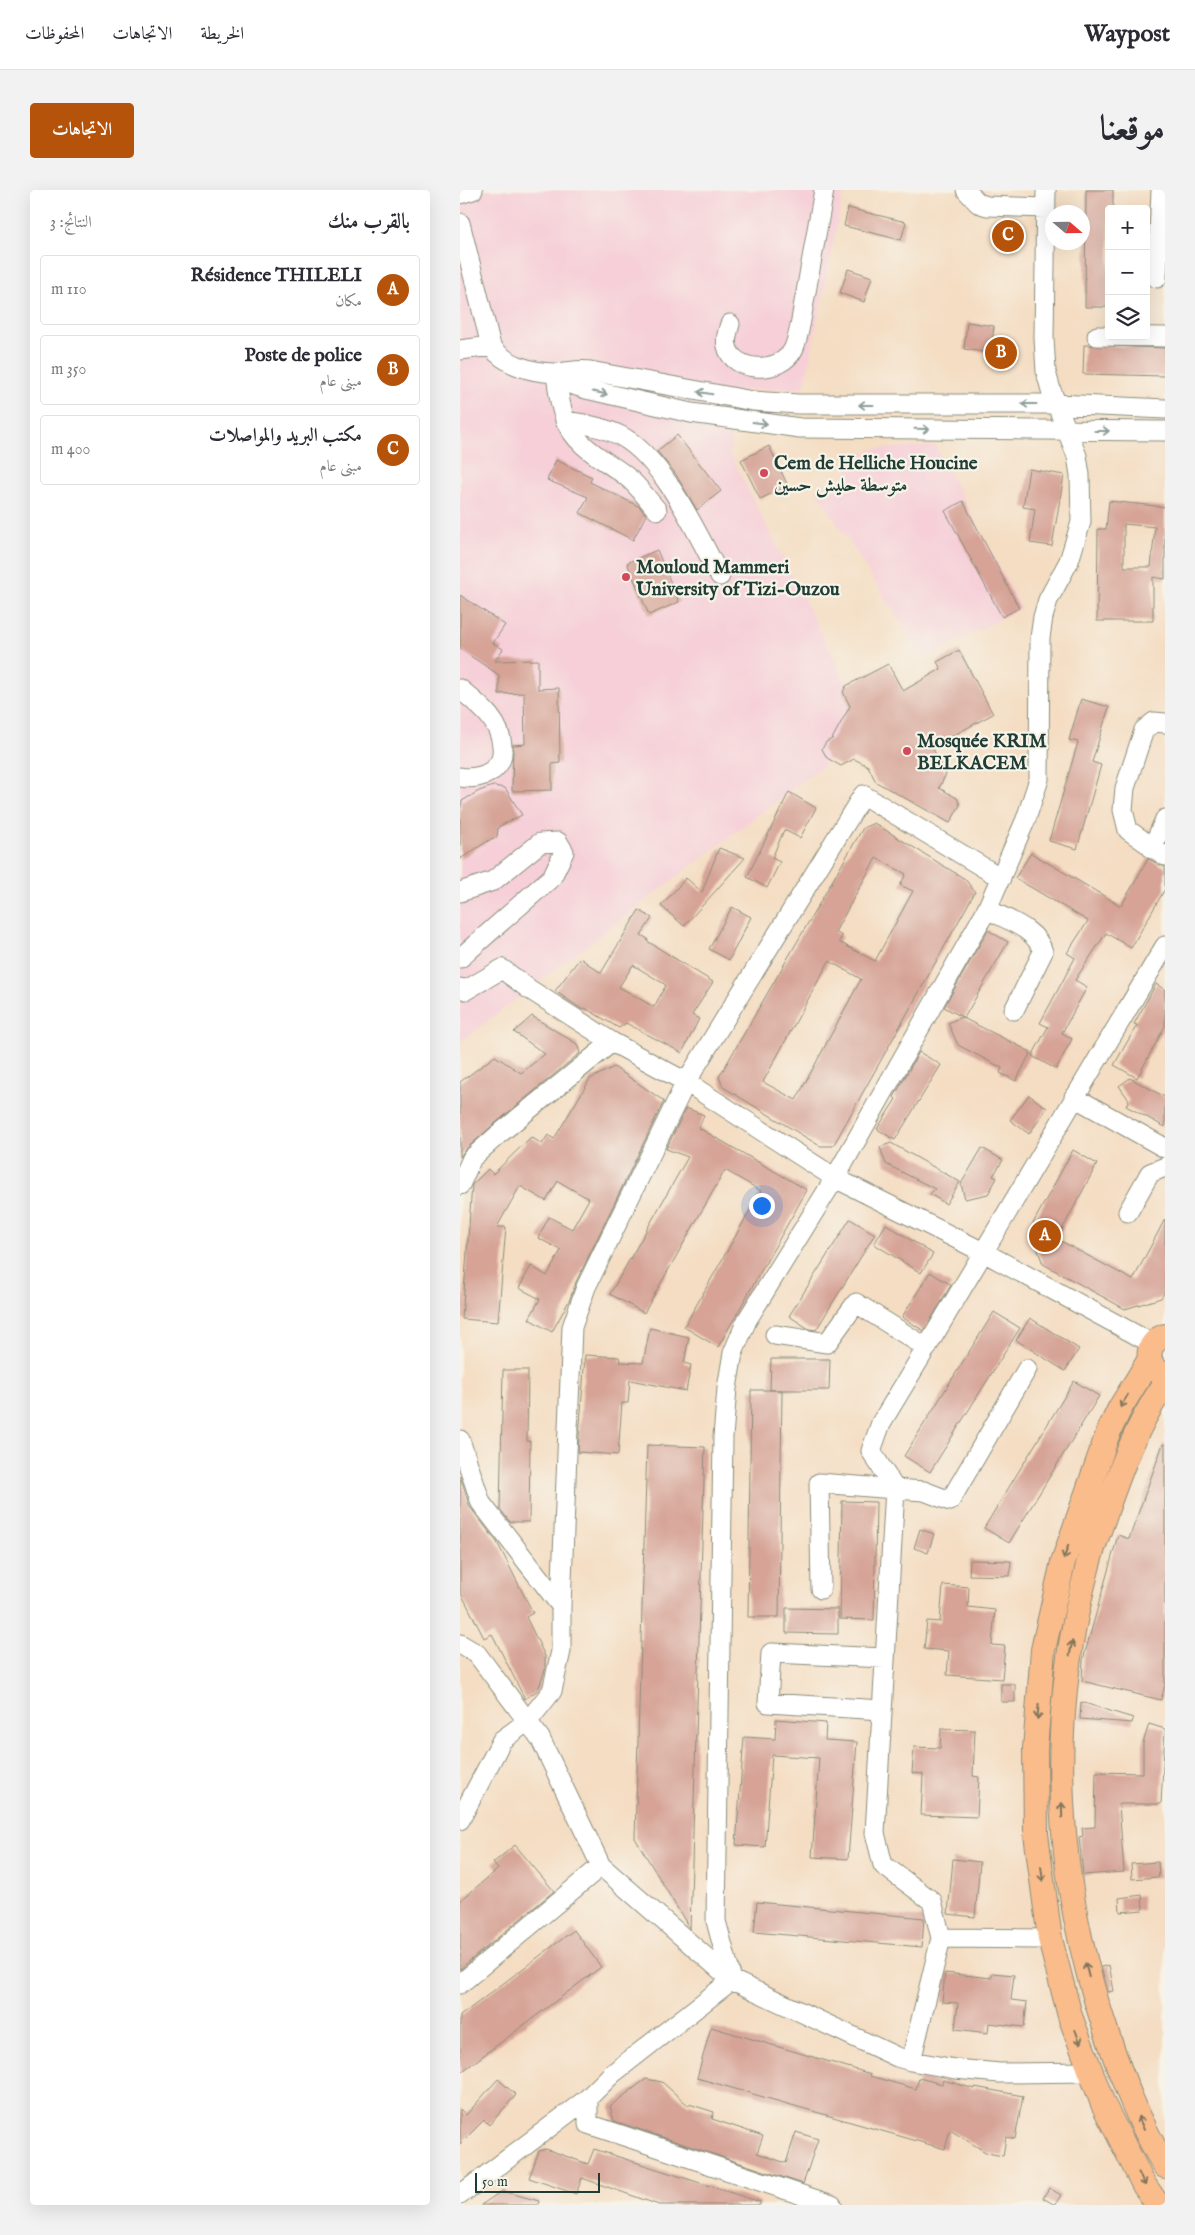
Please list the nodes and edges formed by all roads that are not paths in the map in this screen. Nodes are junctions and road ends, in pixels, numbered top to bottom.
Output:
1 (473, 190) edge
2 (824, 190) edge
3 (966, 190) edge
4 (1161, 190) edge
5 (460, 194) edge
6 (1045, 199) edge
7 (460, 223) edge
8 (1157, 278) dead end
9 (730, 324) dead end
10 (1097, 336) dead end
11 (1165, 337) edge
12 (491, 346) junction
13 (460, 350) edge
14 (556, 373) junction
15 (1057, 404) junction
16 (1165, 409) edge
17 (565, 421) junction
18 (1067, 431) junction
19 (1165, 431) edge
20 (657, 510) dead end
21 (720, 576) dead end
22 (460, 689) edge
23 (1165, 723) edge
24 (460, 777) edge
25 (1165, 819) edge
26 (1159, 853) edge
27 (1001, 878) junction
28 (460, 892) edge
29 (987, 909) junction
30 (1165, 946) edge
31 (460, 958) edge
32 (460, 988) edge
33 (1014, 1010) dead end
34 (612, 1042) junction
35 (686, 1082) junction
36 (1074, 1097) junction
37 (1165, 1148) edge
38 (1165, 1167) edge
39 (835, 1178) junction
40 (460, 1185) edge
41 (1128, 1212) dead end
42 (985, 1253) junction
43 (775, 1334) dead end
44 (1160, 1347) edge
45 (927, 1348) junction
46 (1027, 1369) dead end
47 (1165, 1384) edge
48 (460, 1440) edge
49 (895, 1489) junction
50 (820, 1589) dead end
51 (561, 1606) junction
52 (460, 1644) edge
53 (886, 1658) junction
54 (882, 1710) junction
55 (528, 1721) junction
56 (460, 1820) edge
57 (601, 1866) junction
58 (941, 1938) junction
59 (1050, 1940) junction
60 (732, 1980) junction
61 (460, 1984) edge
62 (911, 2061) junction
63 (1091, 2072) junction
64 (588, 2098) junction
65 (1165, 2166) edge
66 (460, 2195) edge
67 (832, 2205) edge
68 (1158, 2205) edge

1 - 5 street
2 - 9 street
3 - 6 street
4 - 8 street
6 - 15 street
7 - 12 street
10 - 11 street
12 - 13 street
12 - 14 street
15 -> 14 street
14 - 17 street
14 -> 18 street
15 - 16 street
15 - 18 street
17 - 20 street
17 - 21 street
18 -> 19 street
18 - 27 street
22 - 24 street
23 - 26 street
25 - 26 street
27 - 29 street
27 - 35 street
28 - 31 street
29 - 33 street
29 - 39 street
30 - 36 street
32 - 34 street
34 - 35 street
34 - 40 street
35 - 39 street
35 - 51 street
36 - 37 street
36 - 42 street
38 - 41 street
39 - 42 street
39 - 60 street
42 - 44 street
42 - 45 street
43 - 45 street
44 -> 59 main road
45 - 49 street
46 - 49 street
65 -> 47 main road
48 - 51 street
49 - 50 street
49 - 53 street
51 - 55 street
52 - 55 street
53 - 54 street
53 - 54 street
54 - 58 street
55 - 56 street
55 - 57 street
57 - 60 street
57 - 61 street
58 - 59 street
58 - 62 street
59 -> 63 main road
60 - 62 street
60 - 64 street
62 - 63 street
63 -> 68 main road
64 - 66 street
64 - 67 street

